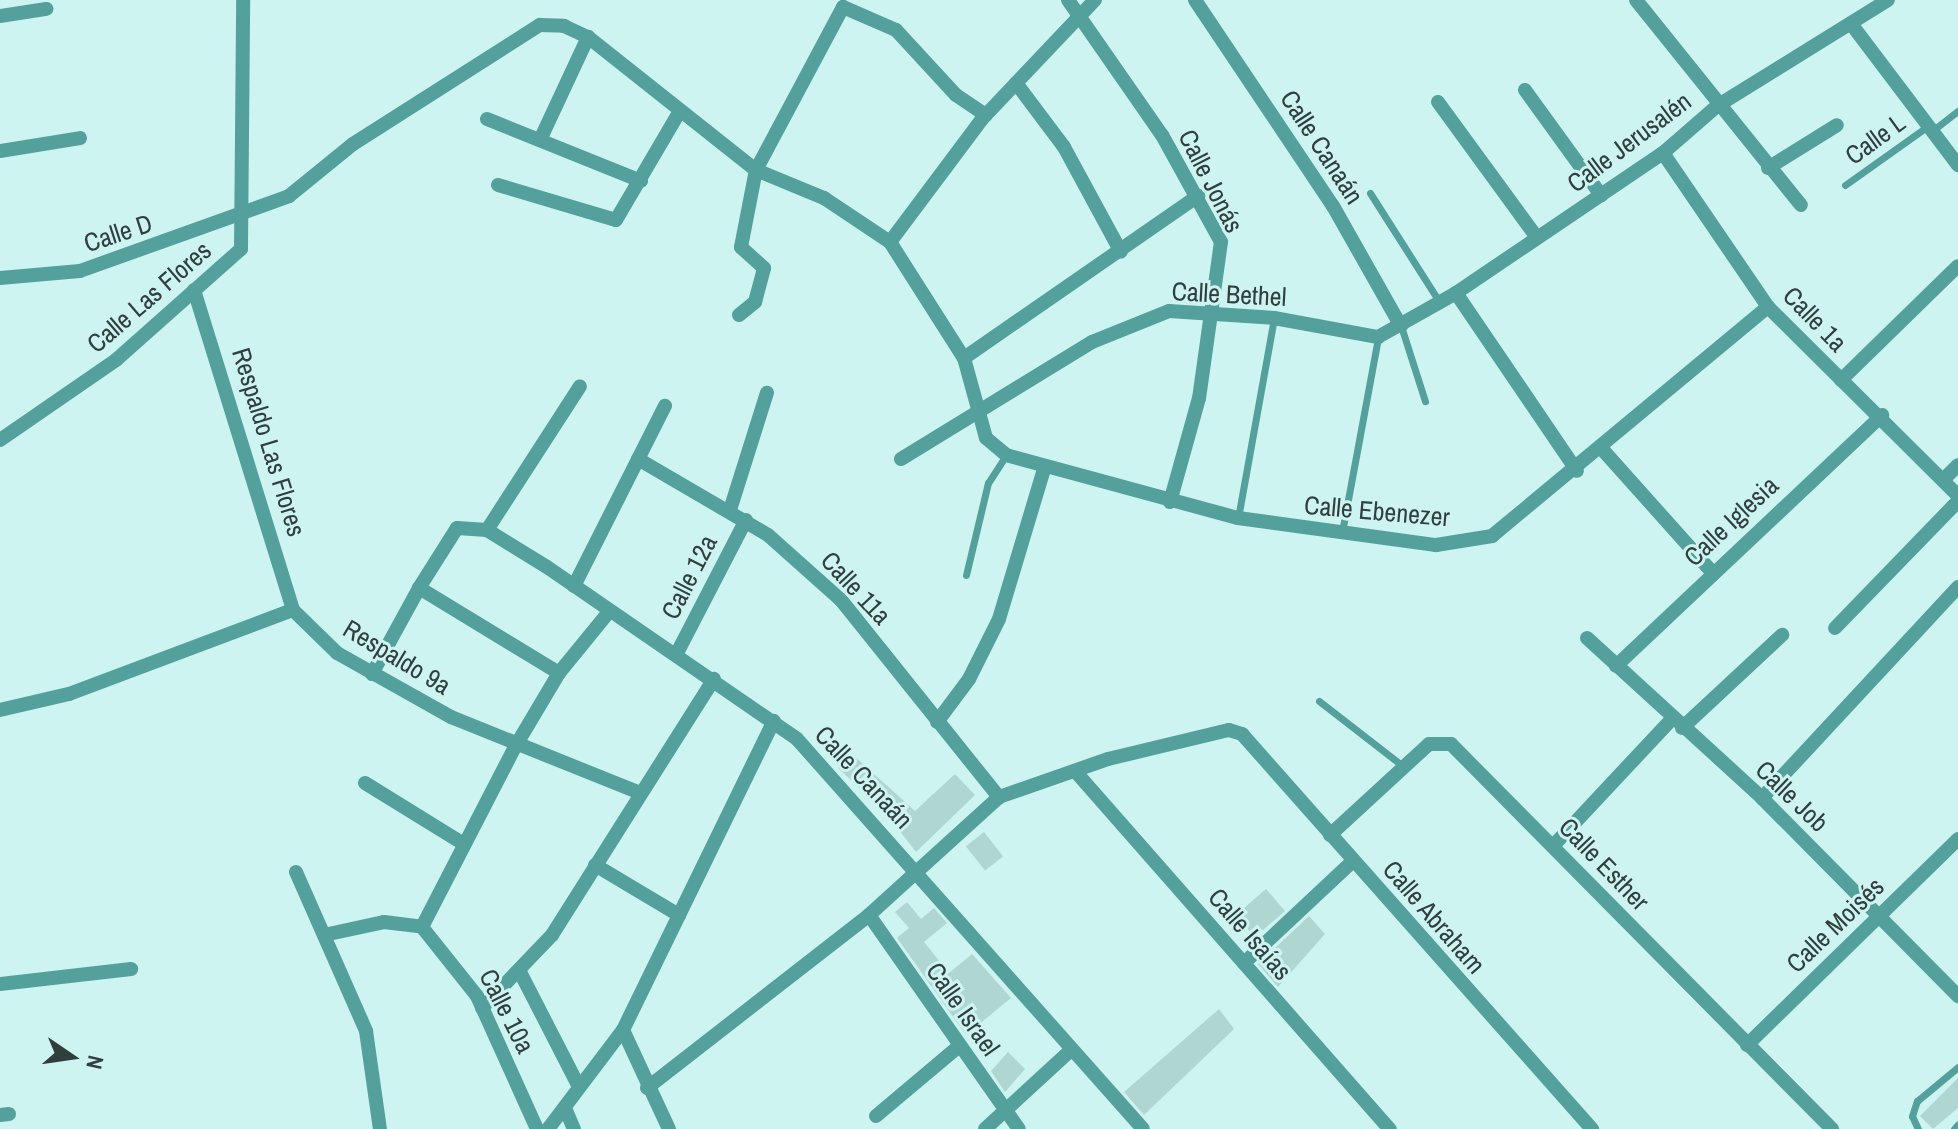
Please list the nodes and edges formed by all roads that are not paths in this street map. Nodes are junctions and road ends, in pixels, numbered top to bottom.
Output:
1 (243, 0) edge
2 (1068, 0) edge
3 (1095, 0) edge
4 (1195, 0) edge
5 (1636, 0) edge
6 (1888, 0) edge
7 (46, 9) dead end
8 (1080, 14) junction
9 (0, 16) edge
10 (1852, 25) junction
11 (588, 37) junction
12 (1016, 83) junction
13 (1525, 90) dead end
14 (1438, 102) dead end
15 (1717, 106) junction
16 (680, 111) junction
17 (1958, 111) edge
18 (986, 115) junction
19 (487, 119) dead end
20 (1837, 125) dead end
21 (1930, 128) junction
22 (80, 138) dead end
23 (540, 140) junction
24 (0, 151) edge
25 (1663, 153) junction
26 (1958, 165) edge
27 (1768, 168) junction
28 (756, 170) junction
29 (641, 181) junction
30 (498, 185) dead end
31 (1845, 185) dead end
32 (1370, 193) dead end
33 (1601, 195) junction
34 (1198, 196) junction
35 (1801, 205) dead end
36 (246, 210) junction
37 (1537, 238) junction
38 (890, 242) junction
39 (1121, 252) junction
40 (1958, 266) edge
41 (0, 278) edge
42 (194, 290) junction
43 (1456, 293) junction
44 (1440, 303) junction
45 (1768, 307) junction
46 (1214, 312) junction
47 (739, 315) dead end
48 (1274, 318) junction
49 (1401, 326) junction
50 (1378, 337) junction
51 (964, 358) junction
52 (1841, 380) junction
53 (580, 386) dead end
54 (767, 393) dead end
55 (1425, 401) dead end
56 (665, 406) dead end
57 (983, 414) junction
58 (1882, 415) junction
59 (0, 440) edge
60 (1602, 449) junction
61 (1006, 455) junction
62 (638, 459) junction
63 (901, 459) dead end
64 (1958, 465) edge
65 (1044, 469) junction
66 (1577, 471) junction
67 (1943, 480) junction
68 (1958, 498) edge
69 (1170, 502) junction
70 (730, 510) junction
71 (1238, 518) junction
72 (746, 520) junction
73 (487, 530) junction
74 (1342, 536) junction
75 (1711, 571) junction
76 (966, 575) dead end
77 (574, 586) junction
78 (1958, 587) edge
79 (419, 588) junction
80 (293, 610) junction
81 (608, 613) junction
82 (1835, 628) dead end
83 (1782, 635) dead end
84 (1587, 638) dead end
85 (676, 655) junction
86 (1616, 666) junction
87 (559, 673) junction
88 (372, 674) junction
89 (714, 679) junction
90 (1319, 701) dead end
91 (0, 710) edge
92 (774, 721) junction
93 (937, 722) junction
94 (1677, 724) junction
95 (515, 747) junction
96 (1404, 767) junction
97 (1075, 771) junction
98 (365, 783) dead end
99 (640, 793) junction
100 (999, 797) junction
101 (1762, 798) junction
102 (1330, 835) junction
103 (1958, 839) edge
104 (462, 843) junction
105 (1553, 846) junction
106 (1353, 861) junction
107 (595, 865) junction
108 (918, 870) junction
109 (296, 872) dead end
110 (679, 915) junction
111 (869, 915) junction
112 (1879, 915) junction
113 (422, 927) junction
114 (324, 935) junction
115 (1244, 963) junction
116 (131, 969) dead end
117 (521, 974) junction
118 (0, 984) edge
119 (1958, 996) edge
120 (482, 1008) junction
121 (623, 1030) junction
122 (1747, 1045) junction
123 (959, 1046) junction
124 (1071, 1050) junction
125 (1958, 1067) edge
126 (579, 1087) junction
127 (647, 1088) junction
128 (565, 1108) junction
129 (1006, 1112) junction
130 (876, 1116) dead end
131 (1958, 1124) edge
132 (380, 1129) edge
133 (537, 1129) edge
134 (548, 1129) edge
135 (574, 1129) edge
136 (669, 1129) edge
137 (985, 1129) edge
138 (1019, 1129) edge
139 (1143, 1129) edge
140 (1390, 1129) edge
141 (1592, 1129) edge
142 (1832, 1129) edge
143 (1918, 1129) edge
144 (1954, 1129) edge

1 - 36 street, Calle Las Flores
2 - 8 street, Calle Jonás
3 - 8 street
4 - 49 street, Calle Canaán
5 - 15 street
6 - 10 street, Calle Jerusalén
7 - 9 street
8 - 12 street
8 - 34 street, Calle Jonás
10 - 15 street, Calle Jerusalén
10 - 21 street
11 - 16 street
11 - 23 street
11 - 36 street, Calle D
12 - 18 street
12 - 39 street
13 - 33 street
14 - 37 street
15 - 25 street, Calle Jerusalén
15 - 27 street
16 - 28 street
16 - 29 street
17 - 21 lane, Calle L
18 - 28 street
18 - 38 street
19 - 23 street
20 - 27 street
21 - 26 street
21 - 31 lane, Calle L
22 - 24 street
23 - 29 street
25 - 33 street, Calle Jerusalén
25 - 45 street, Calle 1a
27 - 35 street
28 - 38 street
28 - 47 street
29 - 30 street
32 - 44 lane
33 - 37 street, Calle Jerusalén
34 - 39 street
34 - 46 street, Calle Jonás
36 - 41 street, Calle D
36 - 42 street, Calle Las Flores
37 - 43 street, Calle Jerusalén
38 - 51 street
39 - 51 street
40 - 52 street
42 - 59 street, Calle Las Flores
42 - 80 street, Respaldo Las Flores
43 - 44 street, Calle Jerusalén
43 - 66 street
44 - 49 street, Calle Jerusalén
45 - 52 street, Calle 1a
45 - 60 street, Calle Ebenezer
46 - 48 street, Calle Bethel
46 - 57 street, Calle Bethel
46 - 69 street, Calle Jonás
48 - 50 street, Calle Bethel
48 - 71 lane
49 - 50 street
49 - 55 lane
50 - 74 lane
51 - 57 street
52 - 58 street, Calle 1a
53 - 73 street
54 - 70 street, Calle 12a
56 - 62 street
57 - 61 street
57 - 63 street, Calle Bethel
58 - 67 street, Calle 1a
58 - 75 street, Calle Iglesia
60 - 66 street, Calle Ebenezer
60 - 75 street
61 - 65 street, Calle Ebenezer
61 - 76 lane
62 - 70 street, Calle 11a
62 - 77 street
64 - 67 street
65 - 69 street, Calle Ebenezer
65 - 93 street
66 - 74 street, Calle Ebenezer
67 - 68 street, Calle 1a
68 - 82 street
69 - 71 street, Calle Ebenezer
70 - 72 street, Calle 11a
71 - 74 street, Calle Ebenezer
72 - 85 street, Calle 12a
72 - 93 street, Calle 11a
73 - 77 street, Calle Canaán
73 - 79 street
75 - 86 street, Calle Iglesia
77 - 81 street, Calle Canaán
78 - 101 street
79 - 87 street
79 - 88 street
80 - 88 street, Respaldo 9a
80 - 91 street
81 - 85 street, Calle Canaán
81 - 87 street
83 - 94 street
84 - 86 street, Calle Job
85 - 89 street, Calle Canaán
86 - 94 street, Calle Job
87 - 95 street
88 - 95 street, Respaldo 9a
89 - 92 street, Calle Canaán
89 - 99 street
90 - 96 lane
92 - 108 street, Calle Canaán
92 - 110 street
93 - 100 street, Calle 11a
94 - 101 street, Calle Job
94 - 105 street
95 - 99 street, Respaldo 9a
95 - 104 street
96 - 102 street, Calle Esther
96 - 105 street, Calle Esther
97 - 100 street
97 - 102 street, Calle Abraham
97 - 115 street, Calle Isaías
98 - 104 street
99 - 107 street
100 - 108 street
101 - 112 street, Calle Job
102 - 106 street, Calle Abraham
103 - 112 street, Calle Moisés
104 - 113 street
105 - 122 street, Calle Esther
106 - 115 street
106 - 141 street, Calle Abraham
107 - 110 street
107 - 117 street
108 - 111 street
108 - 124 street, Calle Canaán
109 - 114 street
110 - 121 street
111 - 123 street, Calle Israel
111 - 127 street
112 - 119 street, Calle Job
112 - 122 street, Calle Moisés
113 - 114 street
113 - 120 street, Calle 10a
114 - 132 street
115 - 140 street, Calle Isaías
116 - 118 street
117 - 120 street
117 - 126 street
120 - 133 street, Calle 10a
121 - 126 street
121 - 127 street
122 - 142 street, Calle Esther
123 - 129 street, Calle Israel
123 - 130 street
124 - 129 street
124 - 139 street, Calle Canaán
125 - 143 lane
126 - 128 street
127 - 136 street
128 - 134 street
128 - 135 street
129 - 137 street
129 - 138 street, Calle Israel
131 - 144 lane

